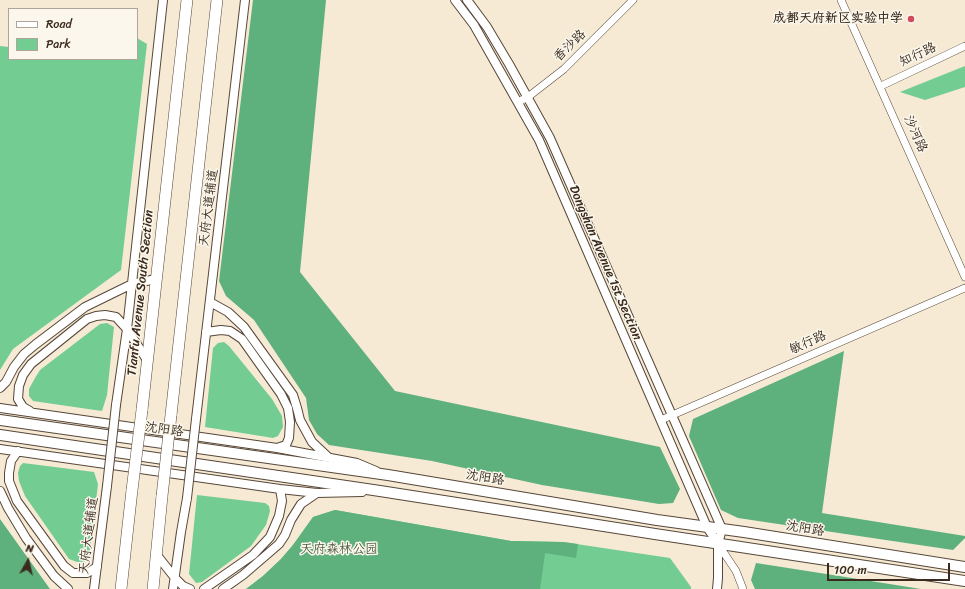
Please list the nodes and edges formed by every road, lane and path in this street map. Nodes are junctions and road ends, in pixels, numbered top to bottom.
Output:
1 (164, 0) edge
2 (187, 0) edge
3 (217, 0) edge
4 (221, 0) edge
5 (244, 0) edge
6 (455, 0) edge
7 (467, 0) edge
8 (633, 0) edge
9 (841, 0) edge
10 (216, 12) junction
11 (965, 46) edge
12 (880, 86) junction
13 (528, 97) junction
14 (518, 102) junction
15 (965, 277) edge
16 (156, 279) junction
17 (132, 284) junction
18 (965, 288) edge
19 (210, 302) junction
20 (127, 329) junction
21 (206, 332) junction
22 (147, 360) junction
23 (0, 388) edge
24 (0, 408) edge
25 (33, 412) junction
26 (672, 416) junction
27 (0, 420) edge
28 (661, 420) junction
29 (0, 435) edge
30 (277, 448) junction
31 (0, 449) edge
32 (18, 451) junction
33 (329, 458) junction
34 (388, 476) junction
35 (280, 489) junction
36 (0, 491) edge
37 (380, 491) junction
38 (316, 493) junction
39 (707, 527) junction
40 (722, 529) junction
41 (718, 544) junction
42 (156, 554) junction
43 (97, 567) junction
44 (965, 567) edge
45 (175, 578) junction
46 (965, 581) edge
47 (68, 589) edge
48 (94, 589) edge
49 (121, 589) edge
50 (153, 589) edge
51 (173, 589) edge
52 (190, 589) edge
53 (204, 589) edge
54 (223, 589) edge
55 (717, 589) edge
56 (744, 589) edge

1 - 17 street
2 - 16 highway, Tianfu Avenue South Section
3 - 10 highway
4 - 10 highway
5 - 19 street, 天府大道辅道
6 - 14 street, Dongshan Avenue 1st Section
7 - 13 street, Dongshan Avenue 1st Section
8 - 13 street, 香沙路
9 - 12 street, 沙河路
10 - 42 highway, bridge
11 - 12 street, 知行路
12 - 15 street, 沙河路
13 - 14 street, 香沙路
13 - 26 street, Dongshan Avenue 1st Section
14 - 28 street, Dongshan Avenue 1st Section
16 - 17 street
16 - 22 highway, Tianfu Avenue South Section
17 - 20 street
17 - 23 street
18 - 26 street, 敏行路
19 - 21 street, 天府大道辅道
19 - 33 street
20 - 22 street
20 - 25 street
20 - 43 street, 天府大道辅道, bridge
21 - 30 street
21 - 45 street, 天府大道辅道, bridge
22 - 49 highway, Tianfu Avenue South Section, bridge
24 - 25 street
25 - 30 street
26 - 28 street, 敏行路
26 - 40 street, Dongshan Avenue 1st Section
27 - 34 main road, 沈阳路
28 - 39 street, Dongshan Avenue 1st Section
29 - 37 main road, 沈阳路
30 - 33 street
31 - 32 street
32 - 35 street
32 - 43 street
33 - 34 street
34 - 39 main road, 沈阳路
35 - 38 street
35 - 53 street
36 - 47 street
37 - 38 street
37 - 41 main road, 沈阳路
38 - 54 street
39 - 40 main road, 沈阳路
39 - 41 street, Dongshan Avenue 1st Section
40 - 41 street
40 - 44 main road, 沈阳路
41 - 46 main road, 沈阳路
41 - 55 street
41 - 56 street, Dongshan Avenue 1st Section
42 - 45 street
42 - 50 highway
43 - 48 street, 天府大道辅道
45 - 51 street
45 - 52 street

